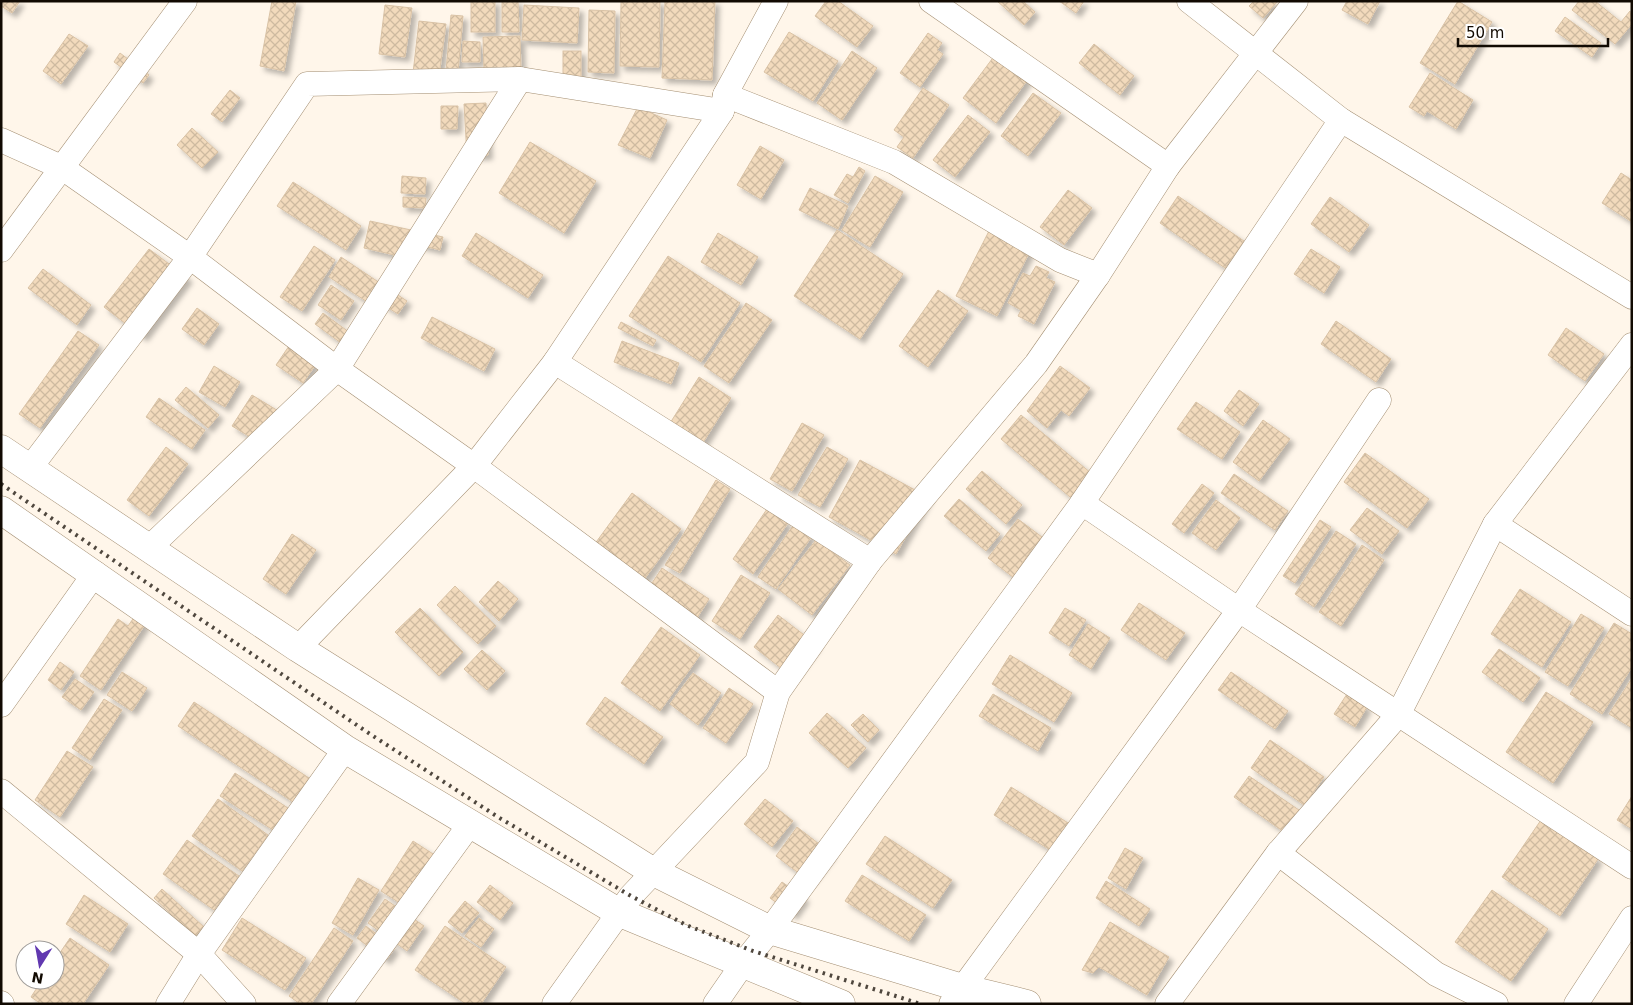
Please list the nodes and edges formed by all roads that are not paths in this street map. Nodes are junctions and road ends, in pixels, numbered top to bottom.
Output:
1 (185, 1) edge
2 (776, 1) edge
3 (931, 1) edge
4 (1189, 1) edge
5 (1296, 1) edge
6 (1256, 53) junction
7 (520, 79) junction
8 (724, 103) junction
9 (1341, 120) junction
10 (1, 140) edge
11 (1168, 166) junction
12 (61, 167) junction
13 (1, 250) edge
14 (190, 257) junction
15 (1098, 275) junction
16 (1632, 297) edge
17 (1632, 346) edge
18 (555, 362) junction
19 (337, 369) junction
20 (1379, 400) dead end
21 (1, 449) edge
22 (474, 466) junction
23 (30, 468) junction
24 (1082, 503) junction
25 (1, 510) edge
26 (1495, 524) junction
27 (149, 548) junction
28 (870, 561) junction
29 (95, 573) junction
30 (1239, 610) junction
31 (1632, 614) edge
32 (298, 648) junction
33 (778, 692) junction
34 (1, 705) edge
35 (1398, 715) junction
36 (345, 749) junction
37 (1, 790) edge
38 (470, 824) junction
39 (1278, 853) junction
40 (1632, 867) edge
41 (652, 871) junction
42 (618, 912) junction
43 (1632, 918) edge
44 (770, 930) junction
45 (199, 954) junction
46 (742, 965) junction
47 (957, 996) edge
48 (168, 1004) edge
49 (244, 1004) edge
50 (339, 1004) edge
51 (554, 1004) edge
52 (716, 1004) edge
53 (842, 1004) edge
54 (1027, 1004) edge
55 (1168, 1004) edge
56 (1496, 1004) edge
57 (1576, 1004) edge

1 - 12 street
2 - 8 street
3 - 11 street
4 - 6 street
5 - 6 street
6 - 9 street
6 - 11 street
7 - 8 street
7 - 14 street
7 - 19 street
8 - 15 street
8 - 18 street
9 - 16 street
9 - 24 street
10 - 12 street
11 - 15 street
12 - 13 street
12 - 14 street
14 - 19 street
14 - 23 street
15 - 28 street
17 - 26 street
18 - 22 street
18 - 28 street
19 - 22 street
19 - 27 street
20 - 30 street
21 - 23 main road
22 - 32 street
22 - 33 street
23 - 27 main road
24 - 30 street
24 - 44 street
25 - 29 main road
26 - 31 street
26 - 35 street
27 - 32 main road
28 - 33 street
29 - 34 street
29 - 36 main road
30 - 35 street
30 - 47 street
32 - 41 main road
33 - 41 street
35 - 39 street
35 - 40 street
36 - 38 main road
36 - 45 street
37 - 45 street
38 - 42 main road
38 - 50 street
39 - 55 street
39 - 56 street
41 - 42 street
41 - 44 main road
42 - 46 main road
42 - 51 street
43 - 57 street
44 - 46 street
44 - 47 main road
45 - 48 street
45 - 49 street
46 - 52 street
46 - 53 main road
47 - 54 main road

